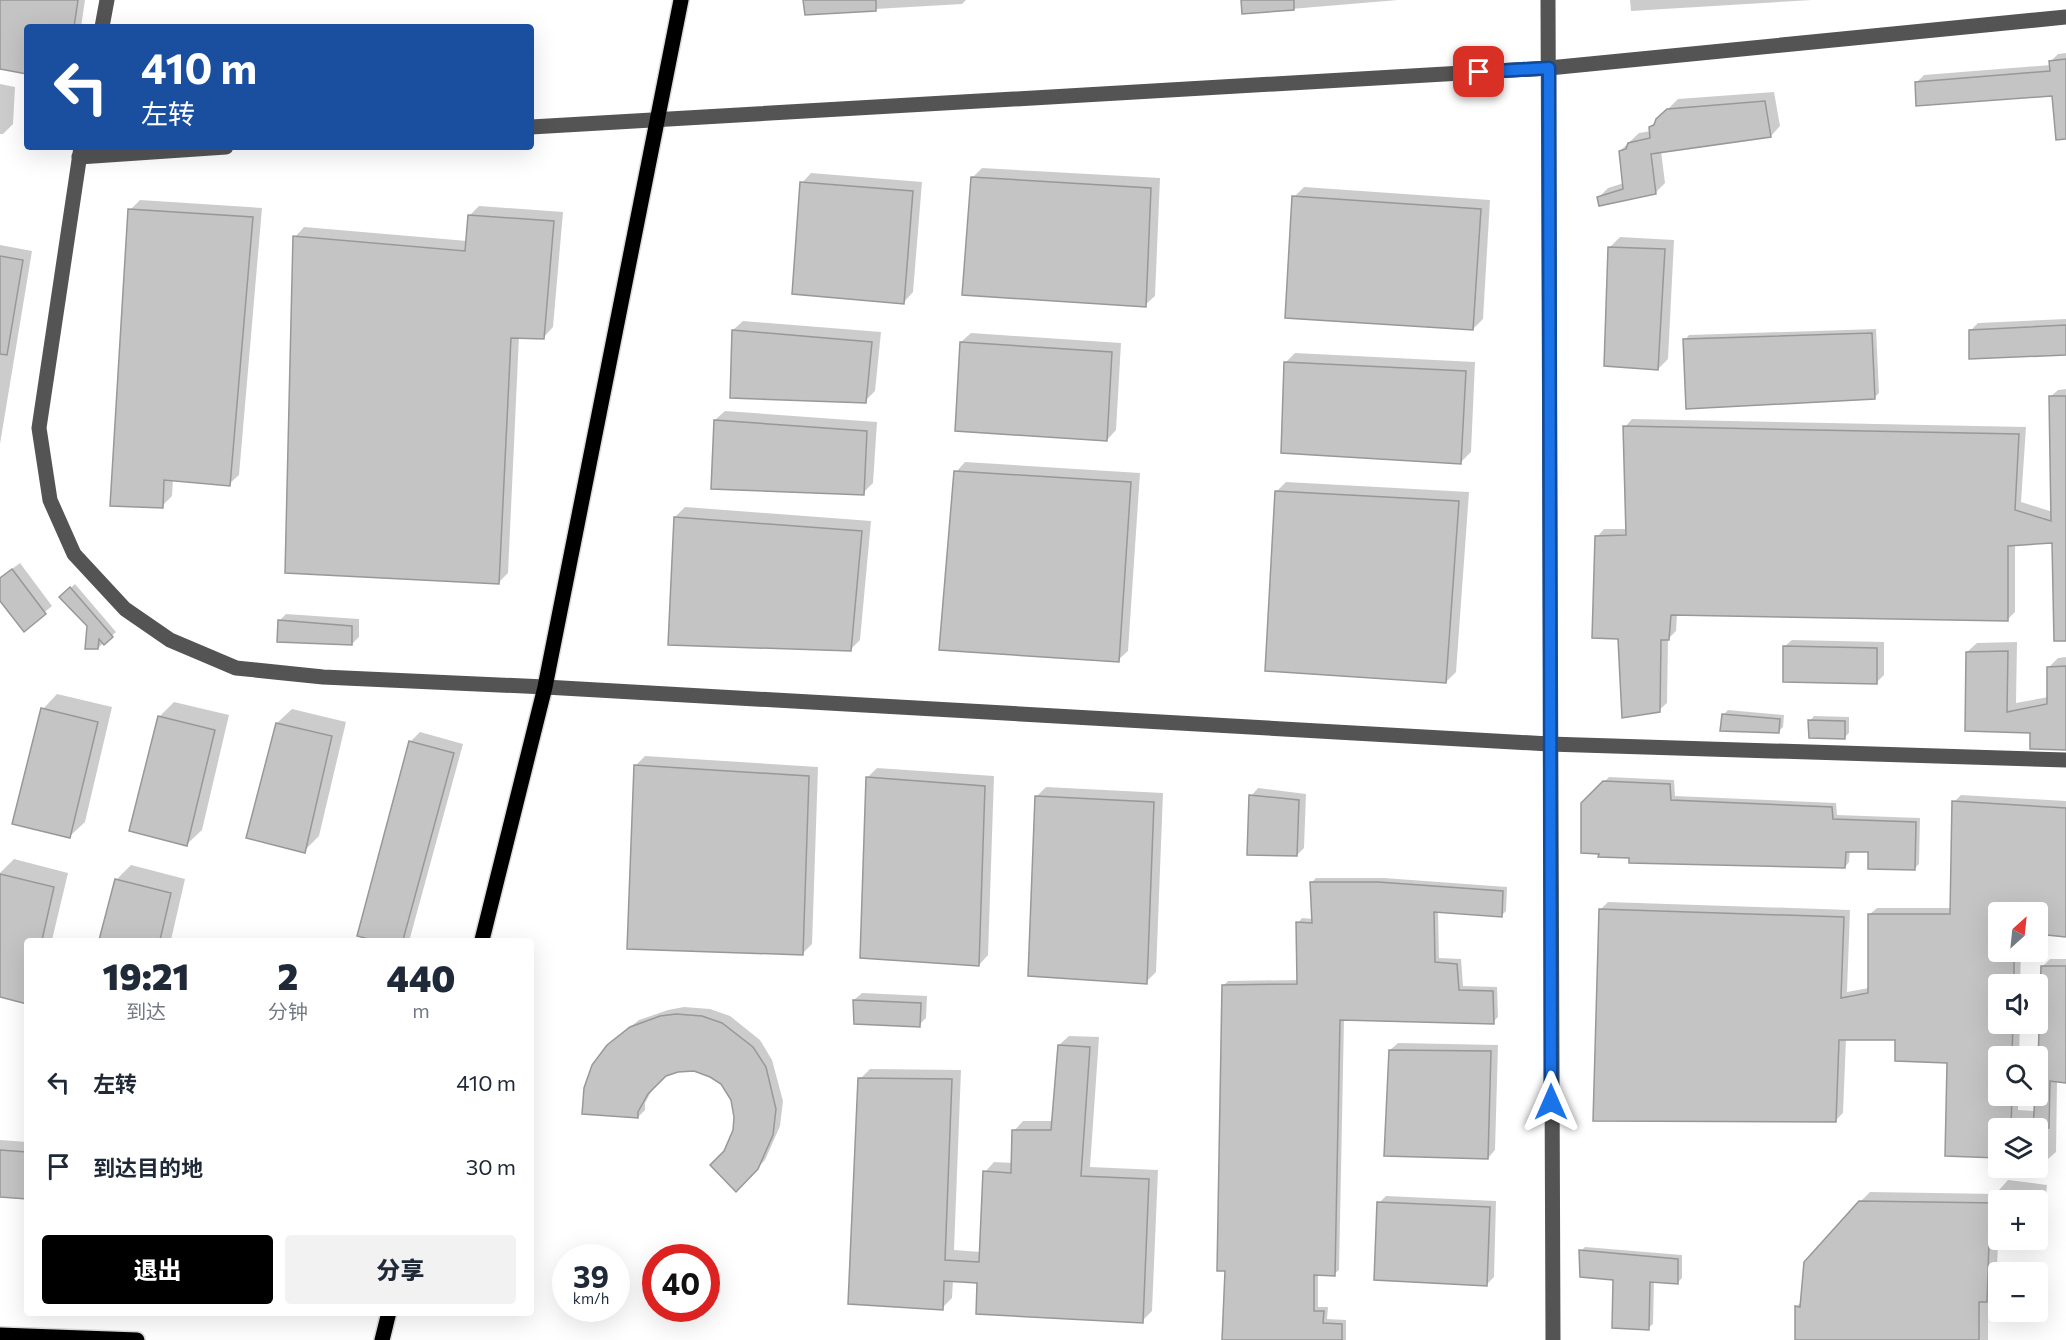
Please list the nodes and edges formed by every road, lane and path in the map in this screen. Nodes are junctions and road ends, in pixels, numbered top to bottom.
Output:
1 (107, 0) edge
2 (681, 0) edge
3 (1548, 0) edge
4 (2066, 17) edge
5 (103, 24) edge
6 (1549, 68) junction
7 (659, 119) junction
8 (534, 127) edge
9 (138, 150) edge
10 (80, 152) edge
11 (545, 687) junction
12 (1549, 744) junction
13 (2066, 760) edge
14 (482, 938) edge
15 (388, 1316) edge
16 (0, 1335) edge
17 (137, 1340) edge
18 (382, 1340) edge
19 (1552, 1340) edge

1 - 5 street
2 - 7 main road
3 - 6 street
4 - 6 street
6 - 7 street
6 - 12 street
7 - 8 street
7 - 11 main road
9 - 10 street
10 - 11 street
11 - 12 street
11 - 14 main road
12 - 13 street
12 - 19 street
15 - 18 main road
16 - 17 main road

